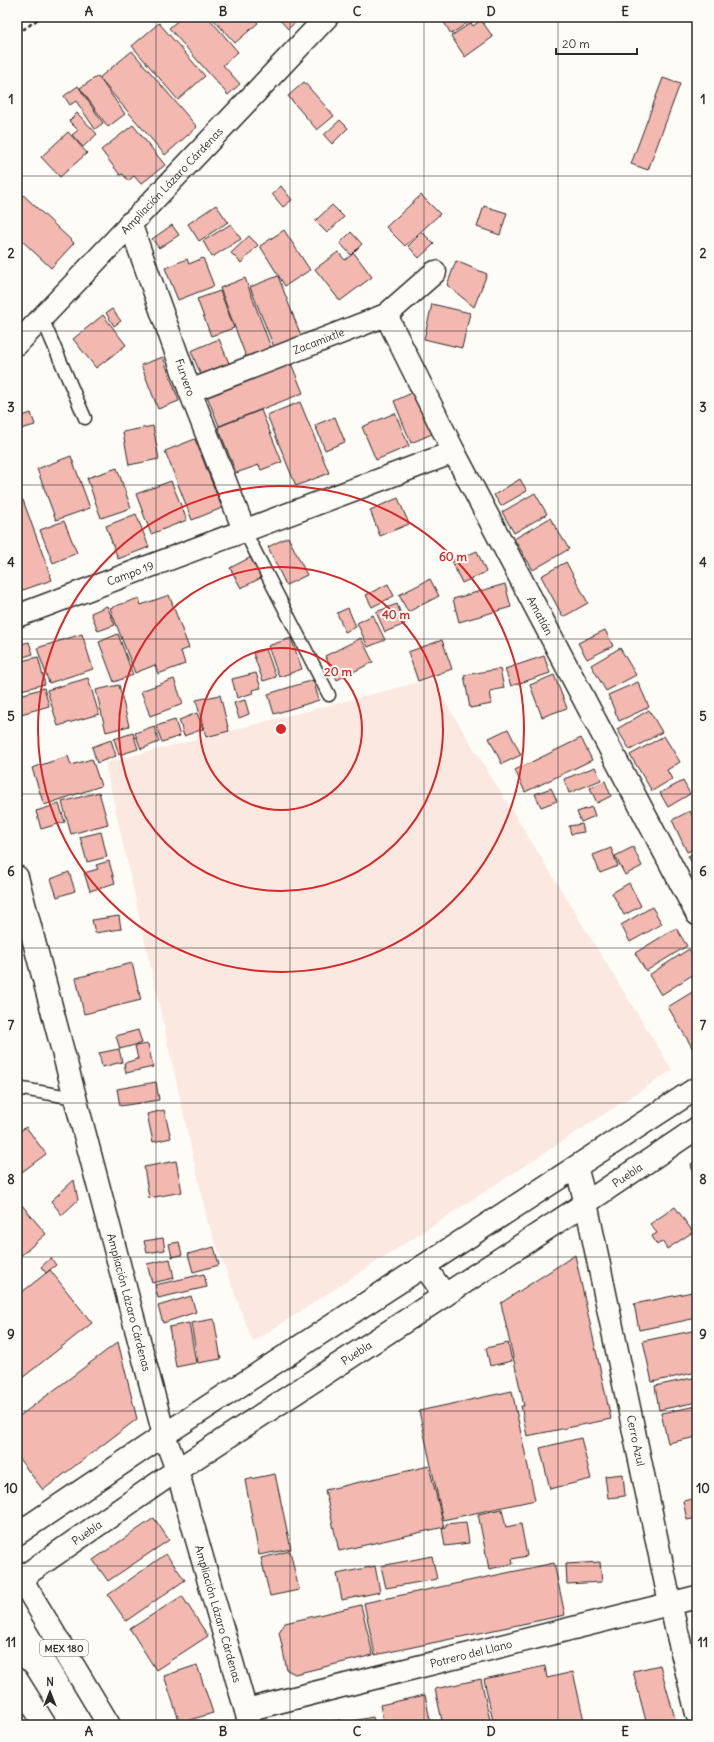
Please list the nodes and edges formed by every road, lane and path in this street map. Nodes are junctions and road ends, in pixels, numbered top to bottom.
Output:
1 (41, 17) edge
2 (327, 17) edge
3 (17, 34) edge
4 (130, 223) junction
5 (434, 272) dead end
6 (386, 315) junction
7 (42, 318) junction
8 (17, 344) edge
9 (190, 392) junction
10 (85, 418) dead end
11 (454, 452) junction
12 (244, 530) junction
13 (17, 616) edge
14 (329, 694) dead end
15 (17, 877) edge
16 (697, 914) edge
17 (17, 1088) edge
18 (697, 1088) edge
19 (75, 1098) junction
20 (697, 1128) edge
21 (576, 1167) junction
22 (586, 1203) junction
23 (424, 1266) junction
24 (445, 1295) junction
25 (164, 1435) junction
26 (176, 1470) junction
27 (17, 1534) edge
28 (19, 1577) edge
29 (697, 1597) edge
30 (670, 1603) junction
31 (17, 1680) edge
32 (697, 1714) edge
33 (248, 1718) edge
34 (45, 1725) edge
35 (109, 1725) edge

1 - 3 path
2 - 4 street, Ampliación Lázaro Cárdenas
4 - 7 street, Ampliación Lázaro Cárdenas
4 - 9 street, Furvero
5 - 6 street, Zacamixtle
6 - 9 street, Zacamixtle
6 - 11 street, Amatlán
7 - 8 street, Ampliación Lázaro Cárdenas
7 - 10 lane
9 - 12 street, Furvero
11 - 12 street, Campo 19
11 - 16 street, Amatlán
12 - 13 street, Campo 19
12 - 14 lane
15 - 19 street, Ampliación Lázaro Cárdenas
17 - 19 lane
18 - 21 street
19 - 25 street, Ampliación Lázaro Cárdenas
20 - 22 street, Puebla
21 - 22 street, Cerro Azul
21 - 23 street
22 - 24 street, Puebla
22 - 30 street, Cerro Azul
23 - 24 street
23 - 25 street
24 - 26 street, Puebla
25 - 26 street, Ampliación Lázaro Cárdenas
25 - 27 street
26 - 28 street, Puebla
26 - 33 street, Ampliación Lázaro Cárdenas
28 - 35 street, MEX 180
29 - 30 street, Potrero del Llano
30 - 32 street, Cerro Azul
30 - 33 street, Potrero del Llano
31 - 34 street

